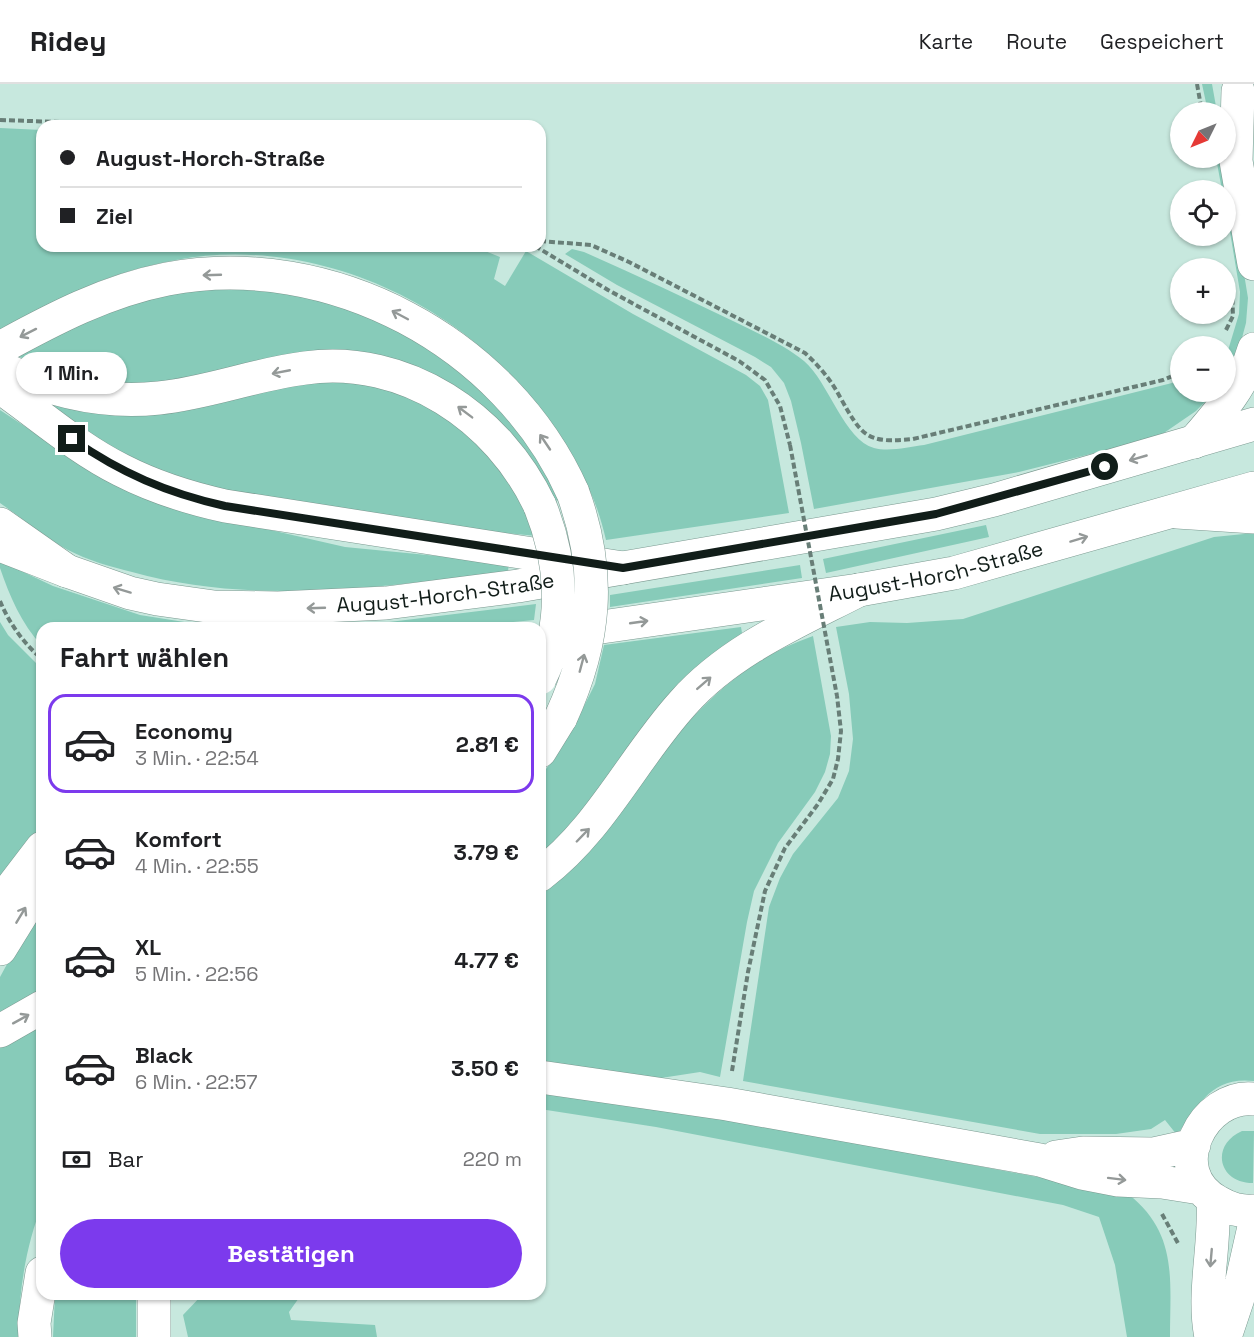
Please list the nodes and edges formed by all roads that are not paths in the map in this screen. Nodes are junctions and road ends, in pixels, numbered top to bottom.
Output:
1 (1237, 88) edge
2 (1254, 131) edge
3 (1242, 271) edge
4 (0, 348) edge
5 (1254, 350) edge
6 (0, 367) edge
7 (0, 387) edge
8 (1254, 424) edge
9 (1194, 442) junction
10 (1254, 488) edge
11 (1169, 512) junction
12 (1254, 517) edge
13 (0, 524) edge
14 (0, 545) edge
15 (623, 568) junction
16 (67, 571) junction
17 (859, 590) junction
18 (546, 635) edge
19 (546, 663) edge
20 (546, 741) edge
21 (36, 856) edge
22 (546, 869) edge
23 (36, 891) edge
24 (0, 903) edge
25 (0, 949) edge
26 (36, 1010) edge
27 (0, 1031) edge
28 (546, 1078) edge
29 (1254, 1099) edge
30 (1194, 1145) junction
31 (1040, 1160) junction
32 (1206, 1194) junction
33 (1254, 1211) edge
34 (1254, 1227) edge
35 (38, 1300) edge
36 (154, 1300) edge
37 (34, 1337) edge
38 (154, 1337) edge
39 (1211, 1337) edge
40 (1225, 1337) edge

1 - 2 main road
1 - 3 main road
20 -> 4 main road, bridge
5 - 9 main road
19 -> 6 main road, bridge
7 - 15 main road
8 - 9 main road, August-Horch-Straße
9 -> 15 main road, August-Horch-Straße
10 - 11 main road, August-Horch-Straße
11 - 12 main road
17 -> 11 main road, August-Horch-Straße
13 - 16 main road, August-Horch-Straße
14 - 16 main road
15 -> 16 main road, August-Horch-Straße
18 -> 17 main road, August-Horch-Straße
22 -> 17 main road
21 - 24 main road
25 -> 23 main road
27 -> 26 main road
28 - 31 main road
29 - 30 main road
30 - 31 main road
30 - 32 main road
31 -> 32 main road
32 - 33 main road
32 -> 39 main road
34 - 40 main road
35 - 37 main road
36 - 38 main road

